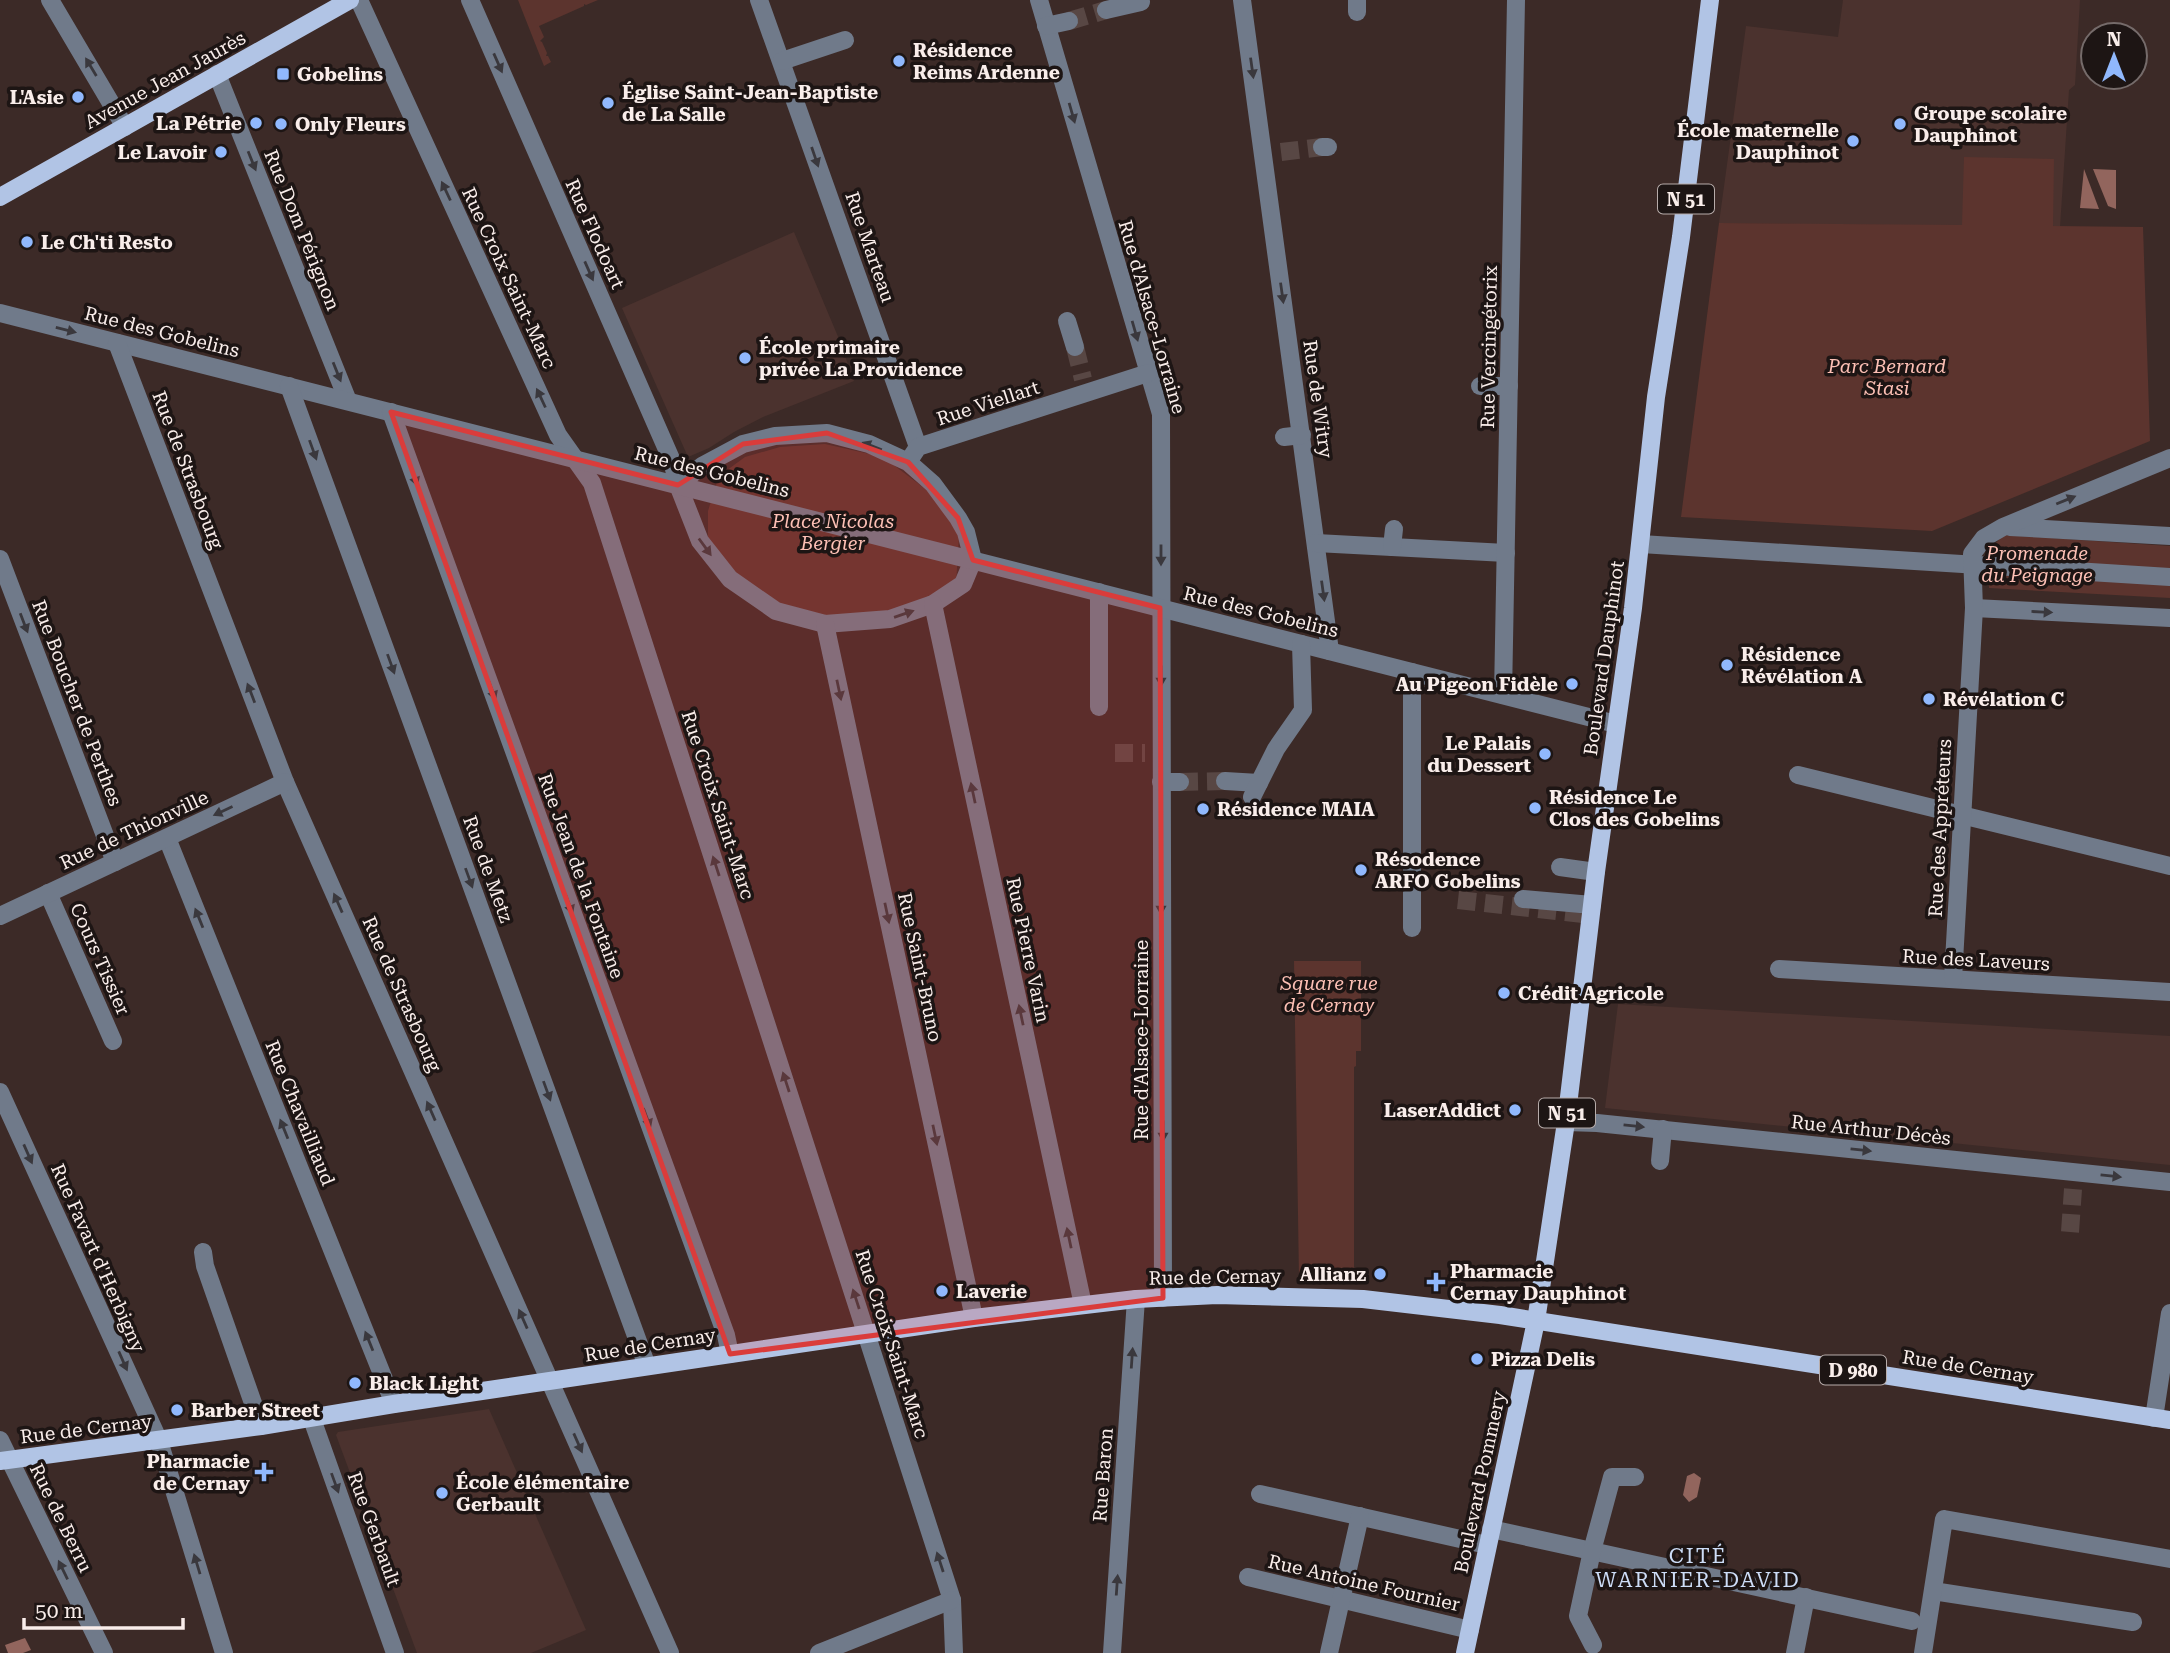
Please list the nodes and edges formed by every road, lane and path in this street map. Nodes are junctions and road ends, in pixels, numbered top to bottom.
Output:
1 (50, 0) edge
2 (350, 0) edge
3 (359, 0) edge
4 (470, 0) edge
5 (760, 0) edge
6 (1039, 0) edge
7 (1242, 0) edge
8 (1516, 0) edge
9 (1710, 0) edge
10 (1141, 2) dead end
11 (1107, 10) tunnel mouth
12 (1069, 20) tunnel mouth
13 (1046, 26) junction
14 (845, 40) dead end
15 (782, 61) junction
16 (218, 75) junction
17 (125, 127) junction
18 (0, 197) edge
19 (0, 313) edge
20 (1066, 321) dead end
21 (117, 343) junction
22 (1075, 347) tunnel mouth
23 (1148, 373) junction
24 (289, 386) junction
25 (1480, 386) dead end
26 (1509, 386) junction
27 (348, 401) junction
28 (391, 412) junction
29 (913, 454) junction
30 (573, 458) junction
31 (2170, 458) edge
32 (678, 485) junction
33 (2003, 527) junction
34 (2170, 536) edge
35 (1316, 543) junction
36 (1641, 544) junction
37 (1506, 553) junction
38 (0, 559) edge
39 (1972, 559) junction
40 (973, 560) junction
41 (2170, 577) edge
42 (1099, 592) junction
43 (933, 604) junction
44 (1160, 608) junction
45 (1974, 608) junction
46 (2170, 618) edge
47 (825, 624) junction
48 (1301, 644) junction
49 (1330, 651) junction
50 (1412, 672) junction
51 (1503, 695) junction
52 (1099, 707) dead end
53 (1616, 724) junction
54 (1798, 775) dead end
55 (1225, 781) tunnel mouth
56 (285, 782) junction
57 (1161, 782) junction
58 (1180, 782) tunnel mouth
59 (1962, 815) junction
60 (167, 838) junction
61 (115, 862) junction
62 (2170, 866) edge
63 (1560, 867) dead end
64 (1596, 872) junction
65 (48, 893) junction
66 (1523, 899) dead end
67 (1592, 905) junction
68 (0, 916) edge
69 (1412, 928) dead end
70 (1779, 969) dead end
71 (1953, 979) junction
72 (2170, 992) edge
73 (113, 1041) dead end
74 (0, 1092) edge
75 (1566, 1122) junction
76 (1663, 1129) junction
77 (1660, 1161) dead end
78 (2170, 1182) edge
79 (203, 1252) dead end
80 (1163, 1298) junction
81 (1136, 1299) junction
82 (1083, 1305) junction
83 (2170, 1313) edge
84 (974, 1318) junction
85 (1536, 1321) junction
86 (867, 1334) junction
87 (730, 1354) junction
88 (647, 1366) junction
89 (551, 1381) junction
90 (394, 1404) junction
91 (312, 1419) junction
92 (2162, 1419) edge
93 (261, 1426) junction
94 (0, 1440) edge
95 (159, 1441) junction
96 (5, 1460) edge
97 (1635, 1477) dead end
98 (1260, 1494) dead end
99 (1360, 1516) junction
100 (1489, 1537) junction
101 (1592, 1551) junction
102 (2170, 1559) edge
103 (1248, 1577) dead end
104 (1933, 1591) junction
105 (1806, 1597) junction
106 (952, 1600) junction
107 (1341, 1600) junction
108 (1912, 1621) dead end
109 (2133, 1622) dead end
110 (1470, 1630) junction
111 (1593, 1644) dead end
112 (104, 1653) edge
113 (224, 1653) edge
114 (395, 1653) edge
115 (670, 1653) edge
116 (819, 1653) edge
117 (954, 1653) edge
118 (1112, 1653) edge
119 (1329, 1653) edge
120 (1465, 1653) edge
121 (1795, 1653) edge
122 (1923, 1653) edge

17 -> 1 street
2 - 16 main road, Avenue Jean Jaurès
30 -> 3 street, Rue Croix Saint-Marc
4 -> 32 street, Rue Flodoart
5 - 15 street, Rue Marteau
6 - 13 street, Rue d'Alsace-Lorraine
7 -> 35 street, Rue de Witry
8 - 26 street, Rue Vercingétorix
9 - 36 main road, Boulevard Dauphinot / N 51
10 - 11 street
12 - 13 street
13 -> 23 street, Rue d'Alsace-Lorraine
14 - 15 street
15 -> 29 street, Rue Marteau
16 - 17 main road, Avenue Jean Jaurès
16 -> 27 street, Rue Dom Pérignon
17 - 18 main road, Avenue Jean Jaurès
19 -> 21 street, Rue des Gobelins
20 - 22 street
21 - 24 street, Rue des Gobelins
56 -> 21 street, Rue de Strasbourg
23 - 29 street, Rue Viellart
23 -> 44 street, Rue d'Alsace-Lorraine
24 - 27 street, Rue des Gobelins
24 -> 88 street, Rue de Metz
25 - 26 street
26 - 37 street, Rue Vercingétorix
27 - 28 street, Rue des Gobelins
28 - 30 street, Rue des Gobelins
28 -> 87 street, Rue Jean de la Fontaine
29 -> 32 street
29 - 40 street
30 - 32 street, Rue des Gobelins
86 -> 30 street, Rue Croix Saint-Marc
33 -> 31 street
32 - 40 street, Rue des Gobelins
32 -> 47 street
33 - 34 street
33 - 39 street
35 - 37 street
35 -> 49 street, Rue de Witry
36 - 39 street
36 - 53 main road, Boulevard Dauphinot / N 51
37 - 51 street, Rue Vercingétorix
38 -> 61 street, Rue Boucher de Perthes
39 - 41 street
39 - 45 street, Rue des Appréteurs
40 - 42 street, Rue des Gobelins
40 - 43 street
42 - 44 street, Rue des Gobelins
42 - 52 street
47 -> 43 street
82 -> 43 street, Rue Pierre Varin
44 - 48 street, Rue des Gobelins
44 -> 57 street, Rue d'Alsace-Lorraine
45 -> 46 street
45 - 59 street, Rue des Appréteurs
47 -> 84 street, Rue Saint-Bruno
48 - 49 street, Rue des Gobelins
48 - 55 street
49 - 50 street, Rue des Gobelins
50 - 51 street, Rue des Gobelins
50 - 69 street
51 - 53 street, Rue des Gobelins
53 - 64 main road, Boulevard Dauphinot / N 51
54 - 59 street
56 -> 60 street, Rue de Thionville
89 -> 56 street, Rue de Strasbourg
57 - 58 street
57 -> 80 street, Rue d'Alsace-Lorraine
59 - 62 street
59 - 71 street, Rue des Appréteurs
60 - 61 street, Rue de Thionville
90 -> 60 street, Rue Chavailliaud
61 - 65 street, Rue de Thionville
63 - 64 street
64 - 67 main road, Boulevard Dauphinot / N 51
65 - 68 street, Rue de Thionville
65 - 73 street, Cours Tissier
66 - 67 street
67 - 75 main road, Boulevard Dauphinot / N 51
70 - 71 street, Rue des Laveurs
71 - 72 street, Rue des Laveurs
74 -> 95 street, Rue Favart d'Herbigny
75 -> 76 street, Rue Arthur Décès
75 - 85 main road, Boulevard Dauphinot / N 51
76 - 77 street
76 -> 78 street, Rue Arthur Décès
79 - 93 street
80 - 81 main road, Rue de Cernay / D 980
80 - 85 main road, Rue de Cernay / D 980
81 - 82 main road, Rue de Cernay / D 980
118 -> 81 street, Rue Baron
82 - 84 main road, Rue de Cernay / D 980
83 - 92 street
84 - 86 main road, Rue de Cernay / D 980
85 - 92 main road, Rue de Cernay / D 980
85 - 100 main road, Boulevard Pommery / N 51
86 - 87 main road, Rue de Cernay / D 980
106 -> 86 street, Rue Croix Saint-Marc
87 - 88 main road, Rue de Cernay / D 980
88 - 89 main road, Rue de Cernay / D 980
89 - 90 main road, Rue de Cernay / D 980
89 -> 115 street, Rue de Strasbourg
90 - 91 main road, Rue de Cernay / D 980
91 - 93 main road, Rue de Cernay / D 980
91 -> 114 street, Rue Gerbault
93 - 95 main road, Rue de Cernay / D 980
94 - 96 street, Rue de Berru
95 - 96 main road, Rue de Cernay / D 980
113 -> 95 street, Rue Favart d'Herbigny
112 -> 96 street, Rue de Berru
97 - 101 street
98 - 99 street
99 - 100 street
99 - 107 street
100 - 101 street
100 - 110 main road, Boulevard Pommery / N 51
101 - 105 street
101 - 111 street
102 - 104 street
103 - 107 street, Rue Antoine Fournier
104 - 109 street
104 - 122 street
105 - 108 street
105 - 121 street
106 - 116 street
106 - 117 street, Rue Croix Saint-Marc
107 - 110 street, Rue Antoine Fournier
107 - 119 street
110 - 120 main road, Boulevard Pommery / N 51

